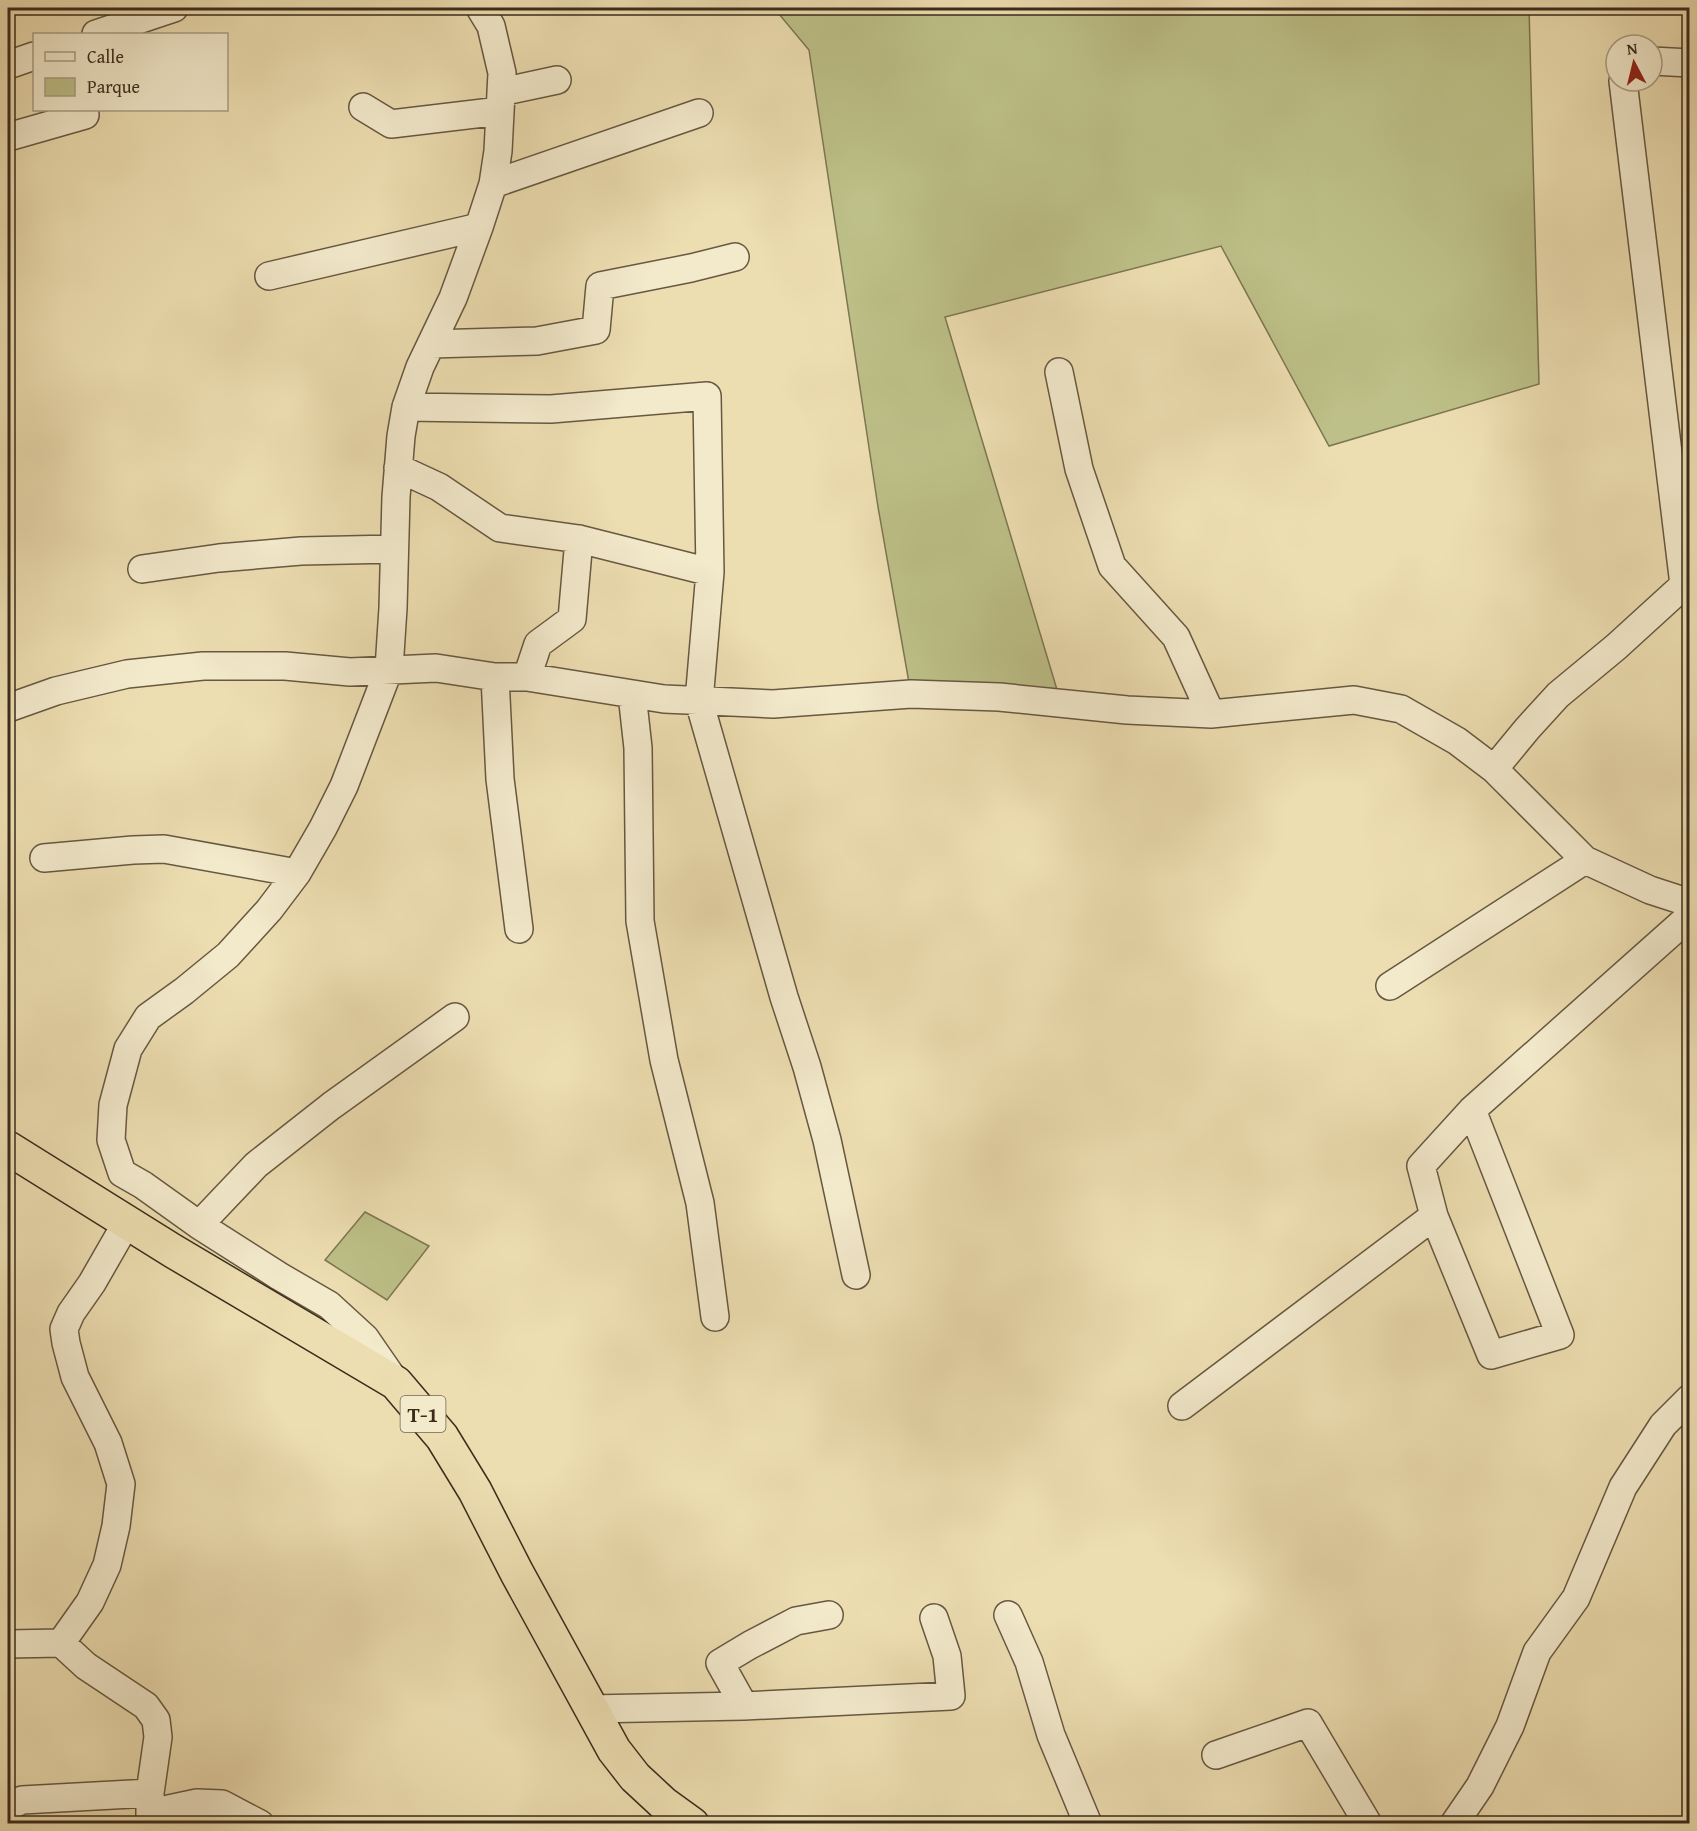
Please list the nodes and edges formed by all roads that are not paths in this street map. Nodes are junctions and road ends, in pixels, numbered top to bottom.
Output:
1 (174, 8) edge
2 (480, 8) edge
3 (99, 33) edge
4 (33, 56) edge
5 (1664, 62) edge
6 (1689, 63) edge
7 (8, 65) edge
8 (557, 80) dead end
9 (1625, 93) edge
10 (501, 102) junction
11 (363, 107) dead end
12 (699, 113) dead end
13 (85, 115) dead end
14 (8, 137) edge
15 (493, 184) junction
16 (479, 227) junction
17 (735, 257) dead end
18 (269, 276) dead end
19 (431, 344) junction
20 (1059, 372) dead end
21 (406, 407) junction
22 (398, 468) junction
23 (579, 538) junction
24 (394, 549) junction
25 (142, 569) dead end
26 (710, 572) junction
27 (1687, 584) edge
28 (389, 669) junction
29 (495, 677) junction
30 (527, 677) junction
31 (632, 694) junction
32 (699, 701) junction
33 (8, 708) edge
34 (1211, 714) junction
35 (1494, 769) junction
36 (44, 858) dead end
37 (1585, 860) junction
38 (297, 873) junction
39 (1689, 903) edge
40 (1689, 916) edge
41 (519, 929) dead end
42 (1390, 986) dead end
43 (455, 1017) dead end
44 (1472, 1110) junction
45 (8, 1149) edge
46 (1434, 1216) junction
47 (127, 1222) junction
48 (199, 1225) junction
49 (856, 1275) dead end
50 (715, 1317) dead end
51 (396, 1383) junction
52 (1689, 1398) edge
53 (1182, 1406) dead end
54 (829, 1615) dead end
55 (1008, 1616) dead end
56 (934, 1618) dead end
57 (61, 1643) junction
58 (8, 1644) edge
59 (744, 1706) junction
60 (590, 1709) junction
61 (1216, 1755) dead end
62 (8, 1807) edge
63 (150, 1810) edge
64 (260, 1824) edge
65 (692, 1824) edge
66 (1088, 1824) edge
67 (1368, 1824) edge
68 (1454, 1824) edge

1 - 3 street
2 - 10 street
4 - 7 street
5 - 6 street
8 - 10 street
9 - 27 street
10 - 11 street
10 - 15 street
12 - 15 street
13 - 14 street
15 - 16 street
16 - 18 street
16 - 19 street
17 - 19 street
19 - 21 street
20 - 34 street
21 - 22 street
21 - 26 street
22 - 23 street
22 - 24 street
23 - 26 street
23 - 30 street
24 - 25 street
24 - 28 street
26 - 32 street
27 - 35 street
28 - 29 street
28 - 33 street
28 - 38 street
29 - 30 street
29 - 41 street
30 - 31 street
31 - 32 street
31 - 50 street
32 - 34 street
32 - 49 street
34 - 35 street
35 - 37 street
36 - 38 street
37 - 39 street
37 - 42 street
38 - 48 street
40 - 44 street
43 - 48 street
44 - 46 street
44 - 46 street
45 - 47 highway, T-1
46 - 53 street
47 - 51 highway, T-1
47 - 57 street
48 - 51 street
51 - 60 highway, T-1
52 - 68 street
54 - 59 street
55 - 66 street
56 - 59 street
57 - 58 street
57 - 63 street
59 - 60 street
60 - 65 highway, T-1
61 - 67 street
62 - 63 street
63 - 64 street

